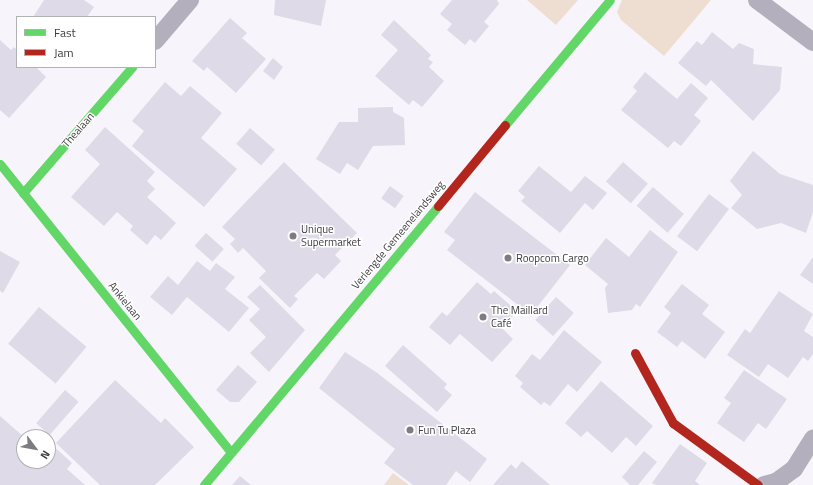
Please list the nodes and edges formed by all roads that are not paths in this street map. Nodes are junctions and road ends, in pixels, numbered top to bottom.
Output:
1 (190, 0) edge
2 (610, 0) edge
3 (757, 0) edge
4 (156, 40) edge
5 (813, 42) edge
6 (131, 68) edge
7 (0, 164) edge
8 (23, 193) junction
9 (635, 353) dead end
10 (811, 444) edge
11 (231, 452) junction
12 (204, 485) edge
13 (758, 485) edge
14 (764, 485) edge

1 - 4 street
2 - 11 street, Verlengde Gemeenelandsweg
3 - 5 street
6 - 8 street, Thealaan
7 - 8 street, Ankielaan
8 - 11 street, Ankielaan
9 - 13 street
10 - 14 street
11 - 12 street, Verlengde Gemeenelandsweg

